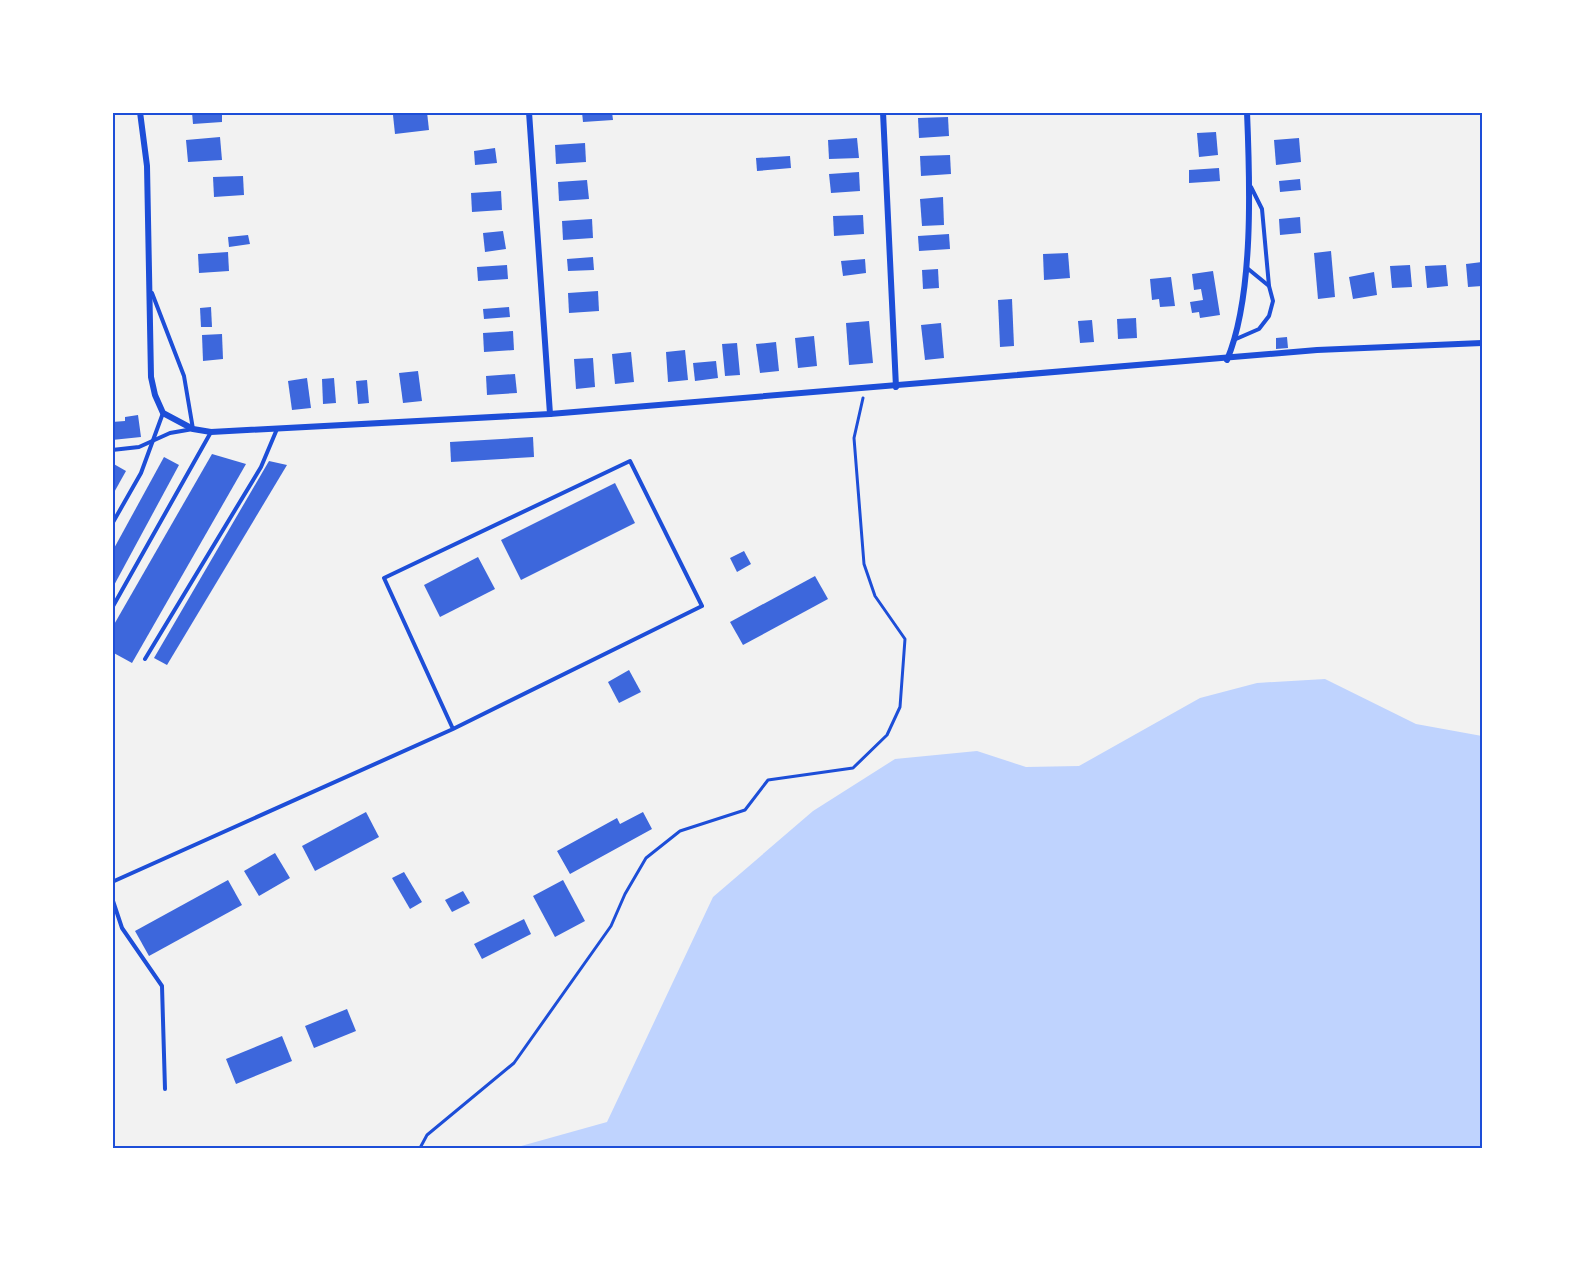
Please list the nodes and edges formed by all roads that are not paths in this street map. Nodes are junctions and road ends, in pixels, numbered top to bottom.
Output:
1 (140, 112) edge
2 (529, 112) edge
3 (883, 112) edge
4 (1247, 112) edge
5 (1247, 181) junction
6 (1246, 268) junction
7 (1269, 286) junction
8 (151, 291) junction
9 (1236, 339) junction
10 (1482, 343) edge
11 (1227, 360) junction
12 (896, 387) junction
13 (163, 413) junction
14 (550, 414) junction
15 (193, 429) junction
16 (276, 429) junction
17 (211, 432) junction
18 (154, 440) junction
19 (112, 450) edge
20 (112, 524) edge
21 (112, 608) edge
22 (145, 659) dead end
23 (453, 729) junction
24 (112, 882) edge
25 (112, 898) edge
26 (165, 1089) dead end

1 - 8 street
2 - 14 street
3 - 12 street
4 - 5 street
5 - 6 street
5 - 7 lane
6 - 7 lane
6 - 9 street
7 - 9 lane
8 - 13 street
8 - 15 lane
9 - 11 street
10 - 11 street
11 - 12 street
12 - 14 street
13 - 15 street
13 - 18 lane
14 - 16 street
15 - 17 street
15 - 18 lane
16 - 17 street
16 - 22 lane
17 - 21 lane
18 - 19 lane
18 - 20 lane
23 - 23 lane
23 - 24 lane
25 - 26 lane

